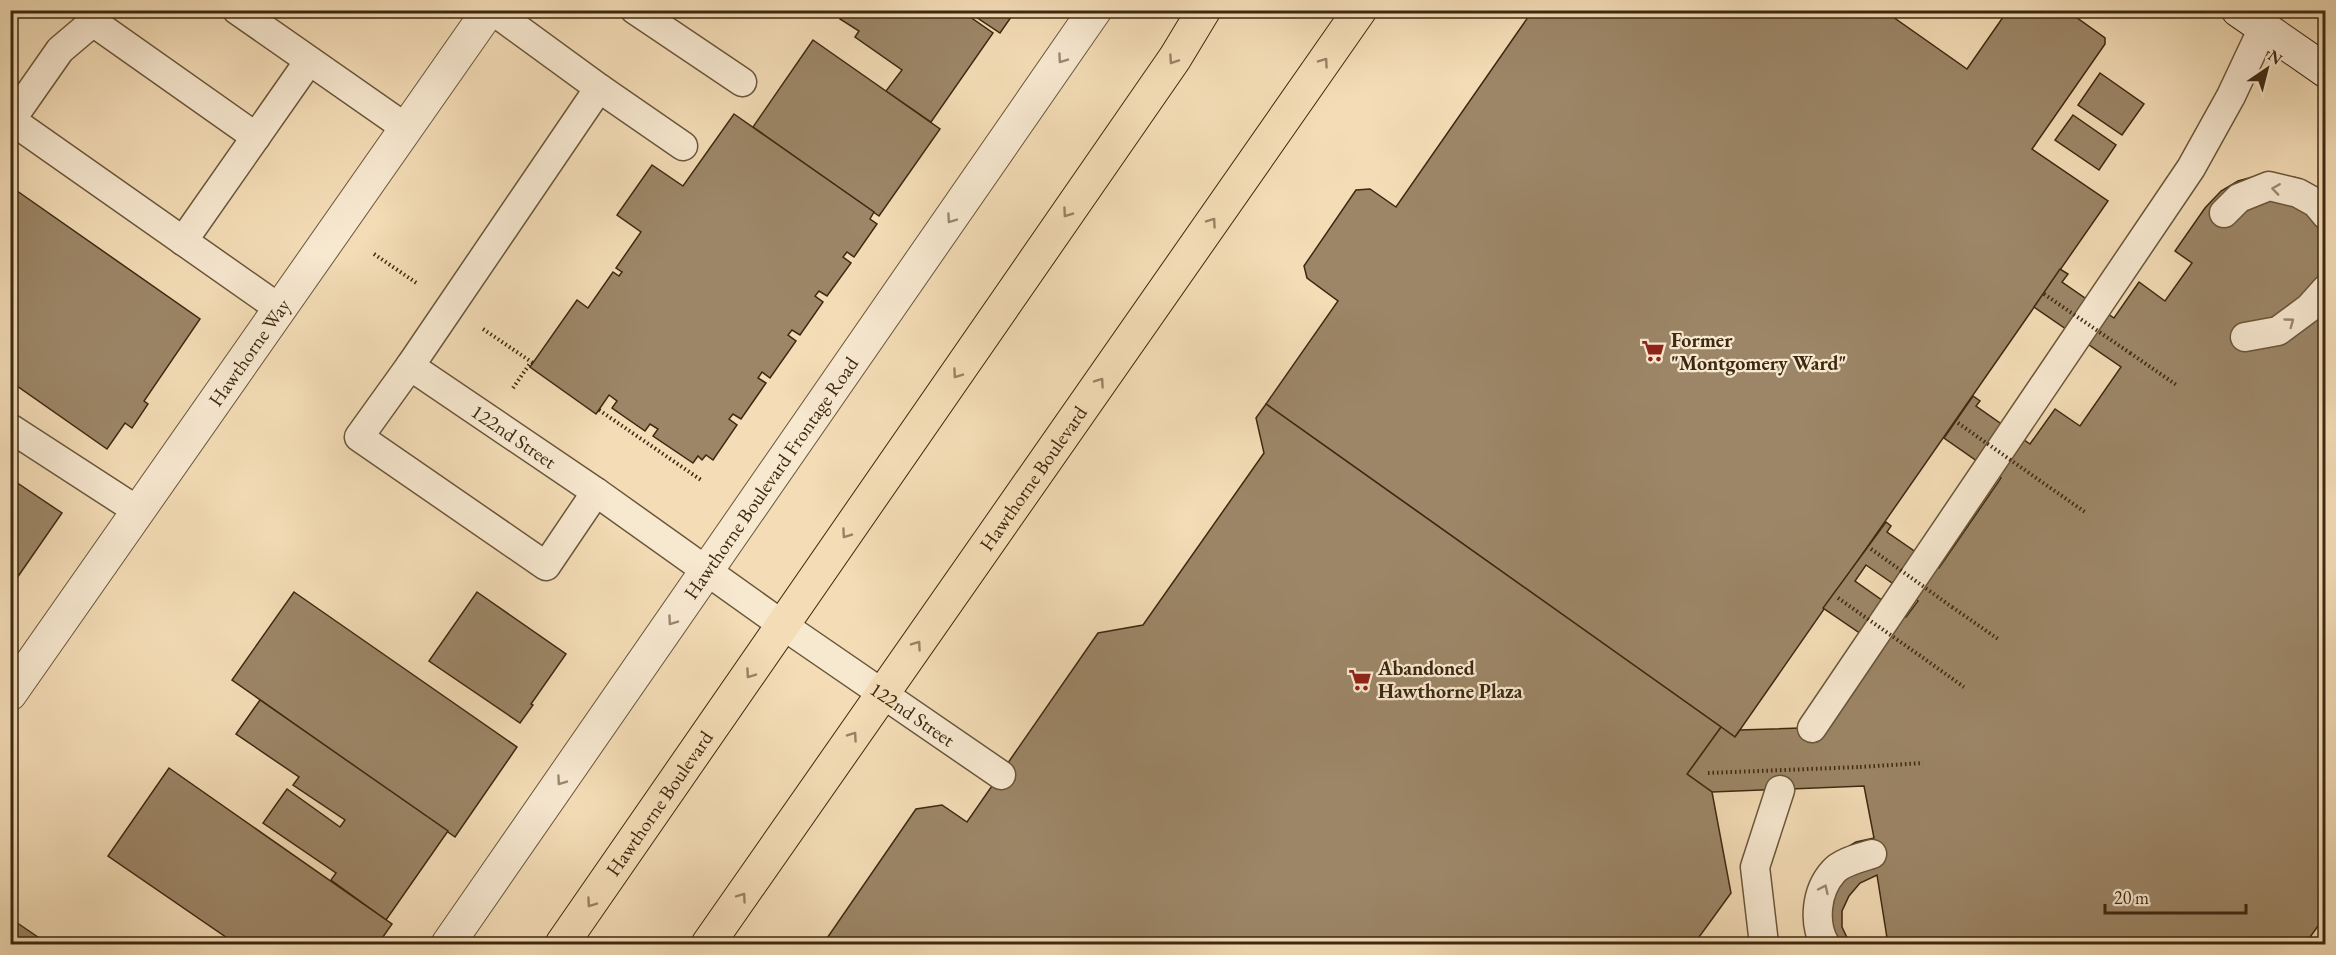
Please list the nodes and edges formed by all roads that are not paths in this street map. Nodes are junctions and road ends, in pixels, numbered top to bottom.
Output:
1 (237, 10) edge
2 (490, 10) edge
3 (635, 10) edge
4 (1095, 10) edge
5 (1204, 10) edge
6 (1360, 10) edge
7 (97, 16) edge
8 (2259, 16) edge
9 (309, 61) junction
10 (2325, 71) edge
11 (742, 82) dead end
12 (599, 88) junction
13 (406, 128) junction
14 (256, 137) junction
15 (683, 146) dead end
16 (2224, 213) dead end
17 (2325, 215) edge
18 (183, 241) junction
19 (2325, 289) edge
20 (280, 309) junction
21 (2245, 337) dead end
22 (410, 366) junction
23 (10, 428) edge
24 (596, 492) junction
25 (138, 511) junction
26 (708, 571) junction
27 (784, 626) junction
28 (883, 693) junction
29 (10, 694) edge
30 (1812, 728) dead end
31 (1001, 774) dead end
32 (1780, 790) dead end
33 (1872, 854) dead end
34 (448, 945) edge
35 (562, 945) edge
36 (708, 945) edge
37 (1764, 945) edge
38 (1825, 945) edge

1 - 9 lane
2 - 12 lane
2 - 13 street, Hawthorne Way
3 - 11 lane
4 -> 26 street, Hawthorne Boulevard Frontage Road
5 -> 27 main road, Hawthorne Boulevard
28 -> 6 main road, Hawthorne Boulevard
7 - 14 lane
7 - 18 lane
8 - 10 street
8 - 30 lane
9 - 13 lane
9 - 14 lane
12 - 15 lane
12 - 22 lane
13 - 20 street, Hawthorne Way
14 - 18 lane
17 -> 16 lane
18 - 20 lane
21 -> 19 lane
20 - 25 street, Hawthorne Way
22 - 24 lane, 122nd Street
22 - 24 lane
23 - 25 lane
24 - 26 lane, 122nd Street
25 - 29 street, Hawthorne Way
26 - 27 lane, 122nd Street
26 -> 34 street, Hawthorne Boulevard Frontage Road
27 - 28 lane, 122nd Street
27 -> 35 main road, Hawthorne Boulevard
28 - 31 lane, 122nd Street
36 -> 28 main road, Hawthorne Boulevard
32 - 37 lane
38 -> 33 lane

